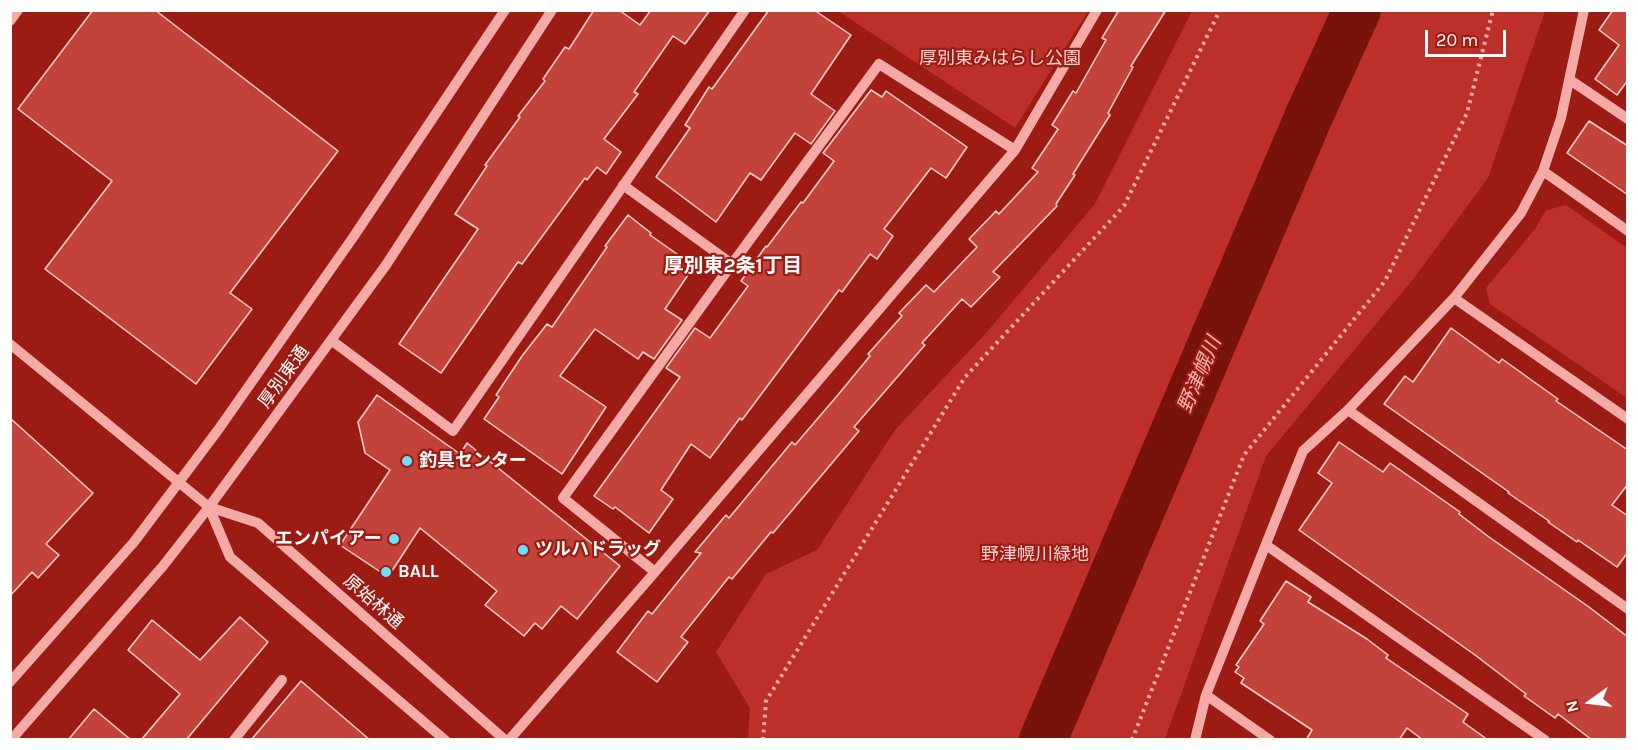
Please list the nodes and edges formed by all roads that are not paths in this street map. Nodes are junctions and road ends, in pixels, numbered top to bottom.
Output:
1 (18, 10) edge
2 (504, 10) edge
3 (552, 10) edge
4 (745, 10) edge
5 (1097, 10) edge
6 (1584, 10) edge
7 (10, 21) edge
8 (1570, 80) junction
9 (1628, 119) edge
10 (1015, 150) junction
11 (1543, 171) junction
12 (623, 185) junction
13 (1628, 231) edge
14 (732, 264) junction
15 (1454, 298) junction
16 (331, 340) junction
17 (10, 344) edge
18 (1348, 410) junction
19 (1628, 419) edge
20 (178, 482) junction
21 (208, 507) junction
22 (1266, 545) junction
23 (655, 572) junction
24 (1628, 609) edge
25 (282, 680) dead end
26 (10, 682) edge
27 (1206, 695) junction
28 (11, 740) edge
29 (234, 740) edge
30 (445, 740) edge
31 (507, 740) edge
32 (1195, 740) edge
33 (1270, 740) edge
34 (1545, 740) edge

1 - 7 street
2 - 20 street, 厚別東通
3 - 16 street, 厚別東通
4 - 12 street
5 - 10 street
6 - 8 street
8 - 9 street
8 - 11 street
10 - 14 street
10 - 23 street
11 - 13 street
11 - 15 street
12 - 14 street
12 - 16 street
14 - 23 street
15 - 18 street
15 - 19 street
16 - 21 street, 厚別東通
17 - 20 street, 原始林通
18 - 22 street
18 - 24 street
20 - 21 street, 原始林通
20 - 26 street, 厚別東通
21 - 28 street, 厚別東通
21 - 30 street, 原始林通
21 - 31 street, 原始林通
22 - 27 street
22 - 34 street
23 - 31 street
25 - 29 street
27 - 32 street
27 - 33 street

